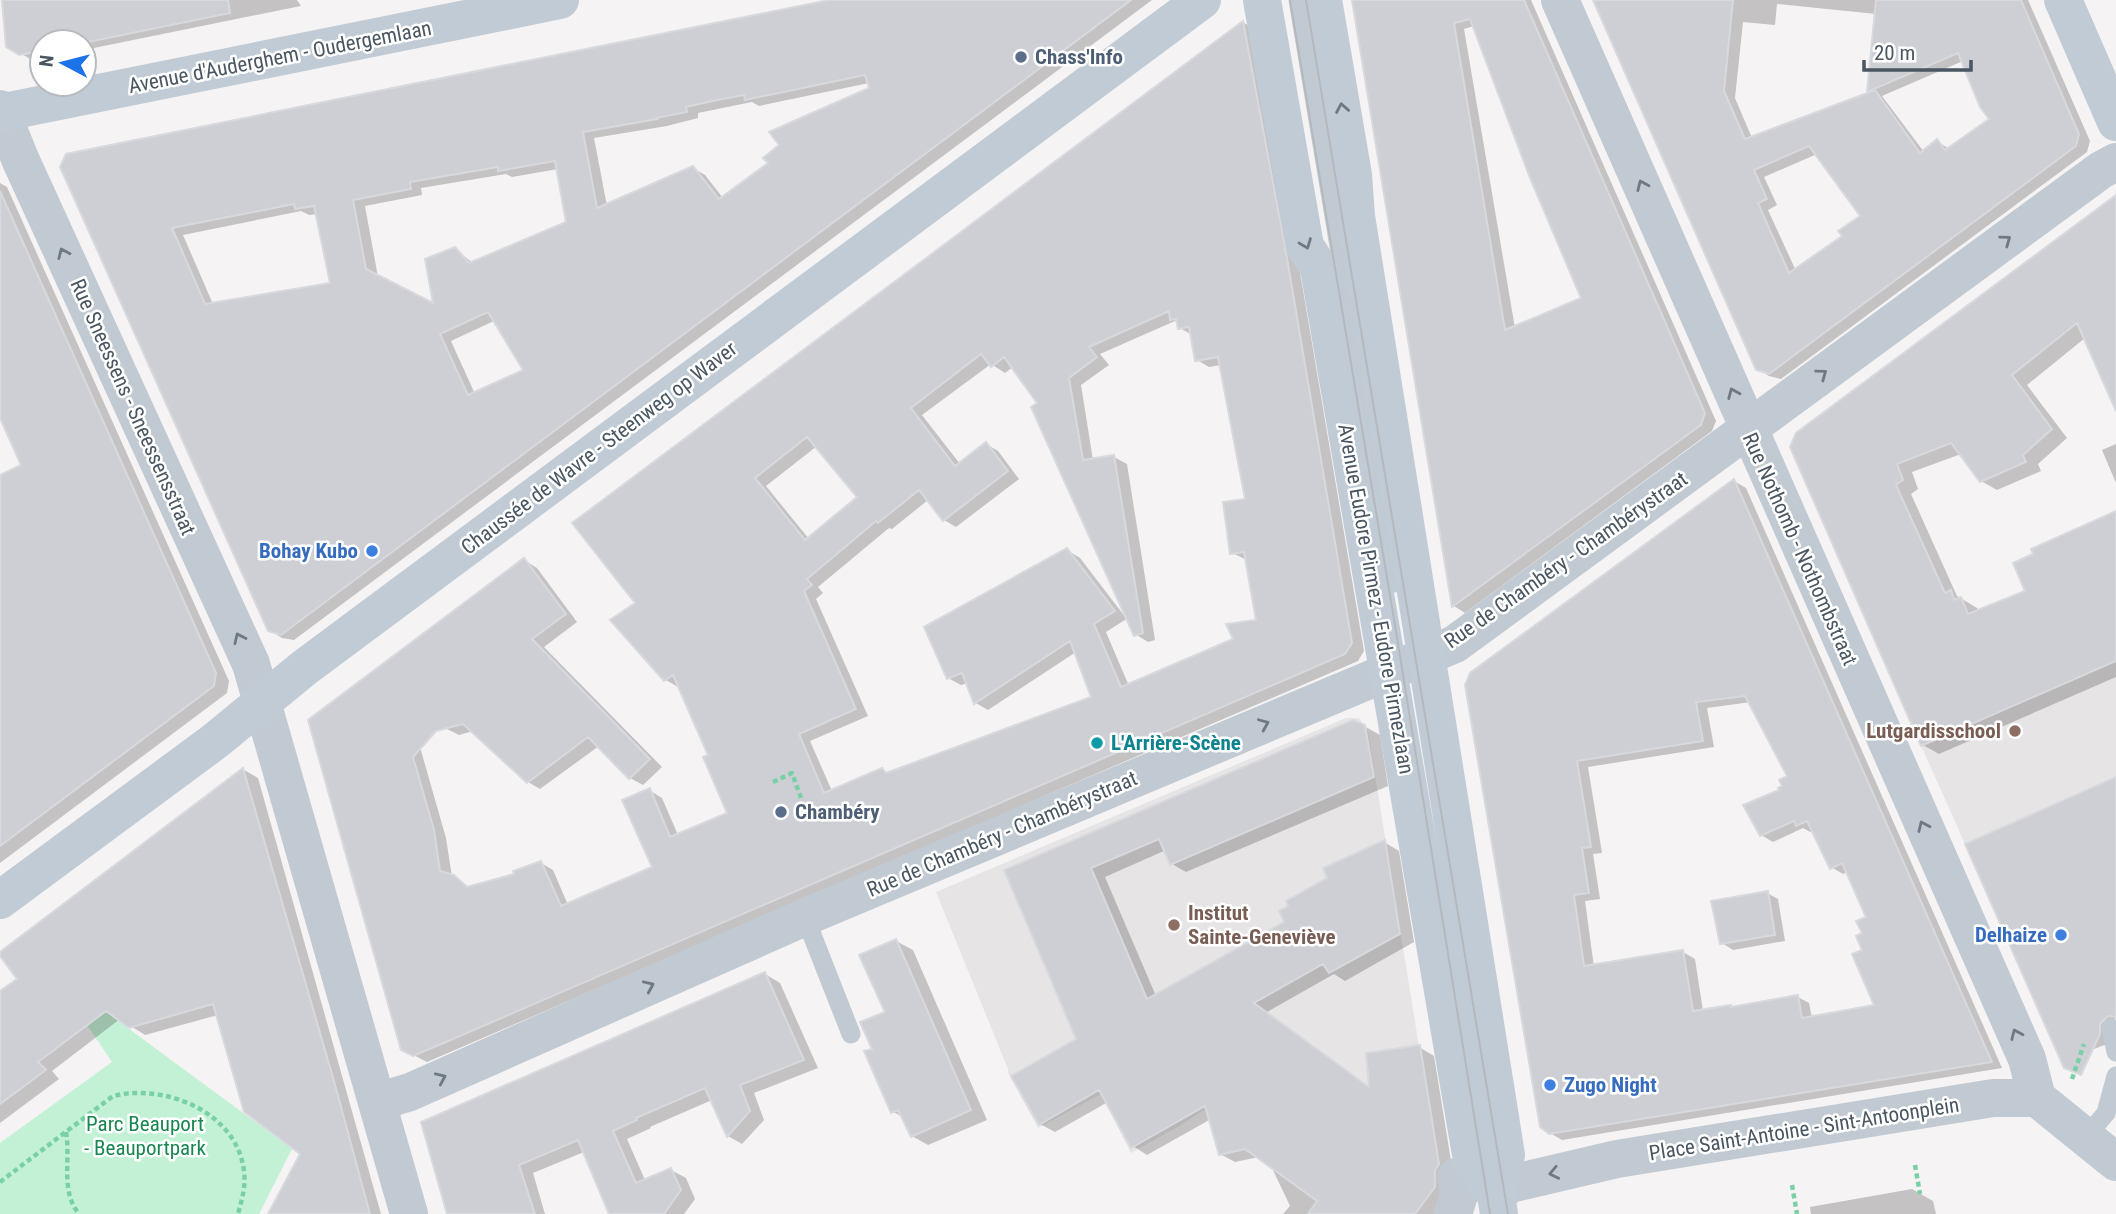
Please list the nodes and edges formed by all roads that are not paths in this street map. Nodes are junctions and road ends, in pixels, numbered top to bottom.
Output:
1 (560, 0) edge
2 (1202, 0) edge
3 (1262, 0) edge
4 (1298, 0) edge
5 (1323, 0) edge
6 (1560, 0) edge
7 (2063, 0) edge
8 (1, 111) edge
9 (2116, 122) edge
10 (2116, 162) edge
11 (1748, 429) junction
12 (1399, 605) dead end
13 (1407, 657) junction
14 (262, 703) junction
15 (0, 900) edge
16 (805, 917) junction
17 (2111, 1028) dead end
18 (851, 1034) dead end
19 (2116, 1052) edge
20 (2116, 1076) edge
21 (2037, 1098) junction
22 (377, 1102) junction
23 (2085, 1138) junction
24 (2116, 1163) edge
25 (1468, 1203) edge
26 (409, 1214) edge

1 - 8 street, Avenue d'Auderghem - Oudergemlaan
2 - 14 street, Chaussée de Wavre - Steenweg op Waver
3 -> 13 street, Avenue Eudore Pirmez - Eudore Pirmezlaan
4 - 12 lane, Avenue Eudore Pirmez - Eudore Pirmezlaan
13 -> 5 street, Avenue Eudore Pirmez - Eudore Pirmezlaan
11 -> 6 street, Rue Nothomb - Nothombstraat
7 - 9 street
14 -> 8 street, Rue Sneessens - Sneessensstraat
11 -> 10 street, Rue de Chambéry - Chambérystraat
11 - 13 street, Rue de Chambéry - Chambérystraat
21 -> 11 street, Rue Nothomb - Nothombstraat
16 -> 13 street, Rue de Chambéry - Chambérystraat
13 - 25 street, Avenue Eudore Pirmez - Eudore Pirmezlaan
14 - 15 street, Chaussée de Wavre - Steenweg op Waver
14 - 22 street, Rue Sneessens - Sneessensstraat
16 - 18 lane
22 -> 16 street, Rue de Chambéry - Chambérystraat
17 - 19 lane
20 - 23 lane
21 - 23 street
21 -> 25 street, Place Saint-Antoine - Sint-Antoonplein
22 - 26 street, Rue Sneessens - Sneessensstraat
23 - 24 street

